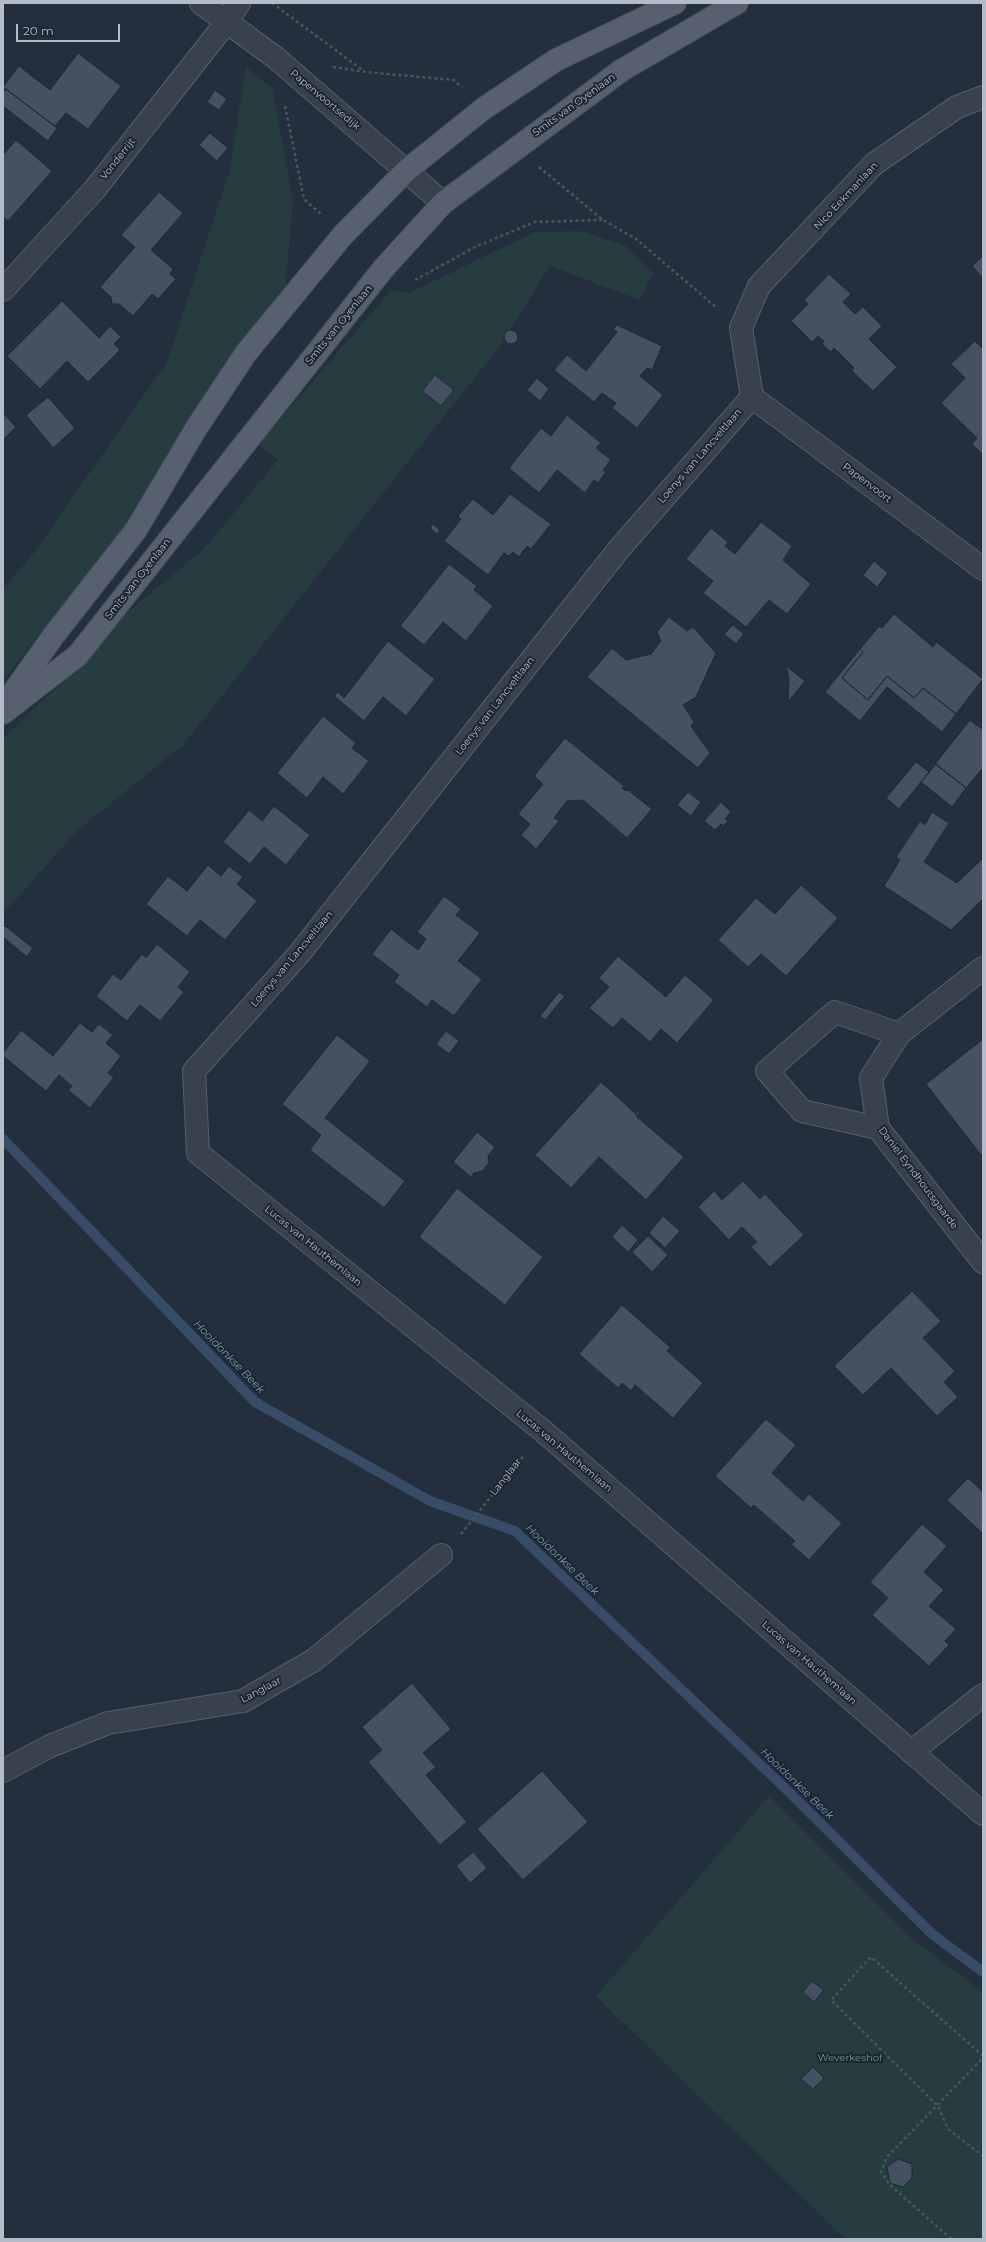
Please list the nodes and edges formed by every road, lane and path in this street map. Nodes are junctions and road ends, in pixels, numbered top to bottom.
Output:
1 (201, 3) edge
2 (239, 3) edge
3 (272, 3) edge
4 (675, 3) edge
5 (737, 3) edge
6 (226, 23) junction
7 (365, 72) dead end
8 (983, 97) edge
9 (406, 170) junction
10 (443, 203) junction
11 (603, 220) dead end
12 (3, 290) edge
13 (741, 328) junction
14 (752, 397) junction
15 (983, 569) edge
16 (3, 707) edge
17 (3, 713) edge
18 (983, 968) edge
19 (899, 1034) junction
20 (194, 1071) joint
21 (878, 1128) junction
22 (983, 1262) edge
23 (543, 1431) junction
24 (470, 1524) dead end
25 (441, 1555) dead end
26 (983, 1695) edge
27 (910, 1752) junction
28 (3, 1771) edge
29 (983, 1814) edge
30 (983, 2057) edge
31 (938, 2106) junction
32 (983, 2156) edge
33 (951, 2239) edge

1 - 6 street, Papenvoortsedijk
2 - 6 street, Vonderrijt
3 - 7 path
4 - 9 main road
5 - 10 main road, Smits van Oyenlaan
6 - 9 street, Papenvoortsedijk
6 - 12 street, Vonderrijt
8 - 13 street, Nico Eekmanlaan
9 - 10 street, Papenvoortsedijk
9 - 16 main road
10 - 17 main road, Smits van Oyenlaan
11 - 13 path
13 - 14 street
14 - 15 street, Papenvoort
14 - 20 street, Loenys van Lancveltlaan
18 - 19 street, Daniel Eyndhoutsgaarde
19 - 21 street, Daniel Eyndhoutsgaarde
19 - 21 street
20 - 23 street, Lucas van Hauthemlaan
21 - 22 street, Daniel Eyndhoutsgaarde
23 - 24 path, Langlaar
23 - 27 street, Lucas van Hauthemlaan
25 - 28 street, Langlaar
26 - 27 street
27 - 29 street, Lucas van Hauthemlaan
30 - 31 path
30 - 31 path
31 - 32 path
31 - 33 path

